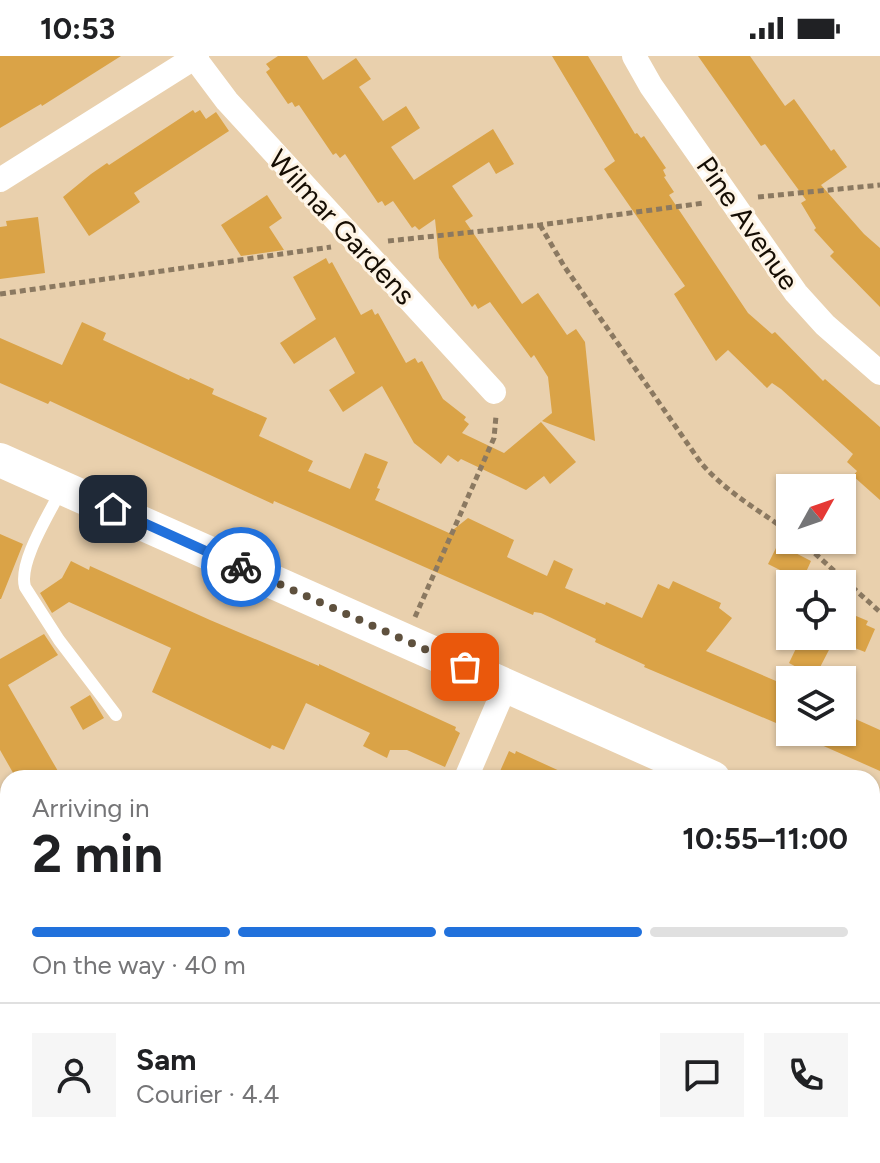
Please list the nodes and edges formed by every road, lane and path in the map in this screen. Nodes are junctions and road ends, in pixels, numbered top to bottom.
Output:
1 (634, 56) edge
2 (195, 57) edge
3 (0, 180) edge
4 (880, 185) edge
5 (731, 199) junction
6 (540, 225) junction
7 (358, 244) junction
8 (0, 294) edge
9 (880, 373) edge
10 (494, 392) joint
11 (0, 460) edge
12 (63, 487) junction
13 (776, 524) edge
14 (816, 554) edge
15 (880, 612) edge
16 (405, 640) junction
17 (506, 685) junction
18 (116, 715) dead end
19 (469, 770) edge
20 (695, 770) edge

1 - 5 street, Pine Avenue
2 - 3 street
2 - 7 street, Wilmar Gardens
4 - 5 path
5 - 6 path
5 - 9 street, Pine Avenue
6 - 7 path
6 - 13 path
7 - 8 path
7 - 10 street, Wilmar Gardens
10 - 16 path
11 - 12 street
12 - 16 street
12 - 18 lane
14 - 15 path
16 - 17 street
17 - 19 street
17 - 20 street

